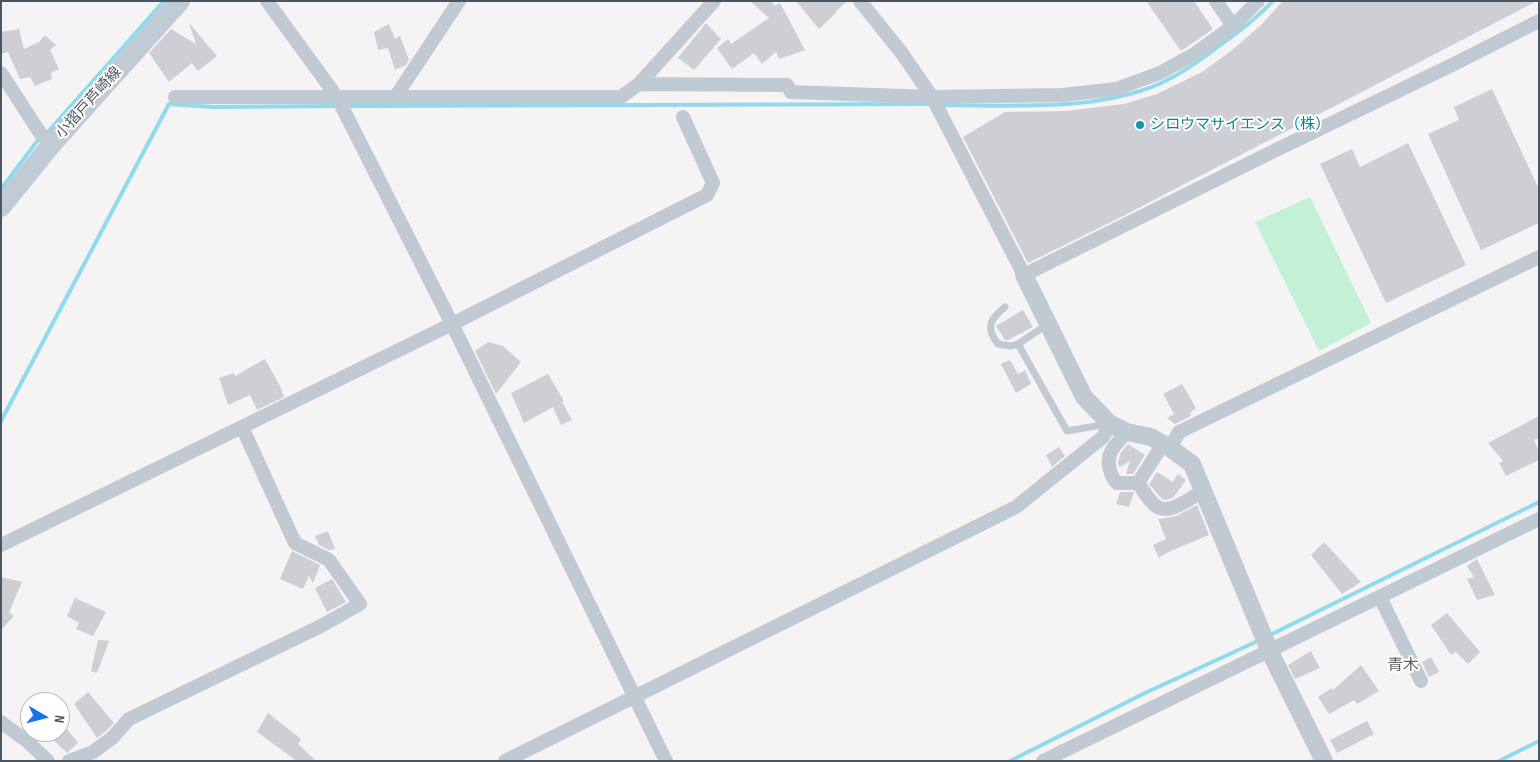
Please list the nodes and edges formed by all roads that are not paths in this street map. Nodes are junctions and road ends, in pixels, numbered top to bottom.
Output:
1 (180, 1) edge
2 (267, 1) edge
3 (459, 1) edge
4 (714, 1) edge
5 (860, 1) edge
6 (1216, 1) edge
7 (1258, 1) edge
8 (1539, 20) edge
9 (1233, 26) junction
10 (1, 73) edge
11 (639, 84) junction
12 (396, 96) junction
13 (175, 97) dead end
14 (337, 97) junction
15 (932, 98) junction
16 (683, 117) dead end
17 (51, 145) junction
18 (1, 207) edge
19 (1539, 257) edge
20 (1024, 275) junction
21 (1005, 307) dead end
22 (452, 324) junction
23 (1039, 330) dead end
24 (1018, 344) junction
25 (1110, 424) junction
26 (242, 427) junction
27 (1127, 432) junction
28 (1167, 446) junction
29 (1138, 483) junction
30 (1203, 491) junction
31 (1539, 519) edge
32 (1, 545) edge
33 (1380, 598) junction
34 (1270, 652) junction
35 (1421, 681) dead end
36 (634, 697) junction
37 (1, 722) edge
38 (48, 761) edge
39 (68, 761) edge
40 (505, 761) edge
41 (666, 761) edge
42 (1043, 761) edge
43 (1324, 761) edge

1 - 17 main road, 小摺戸芦崎線
2 - 14 street
3 - 12 street
4 - 11 street
5 - 15 street
6 - 9 street
7 - 9 street
8 - 20 street
9 - 15 street
10 - 17 street
11 - 12 street
11 - 15 street
12 - 14 street
13 - 14 street
14 - 22 street
15 - 20 street
16 - 22 street
17 - 18 main road, 小摺戸芦崎線
19 - 28 street
20 - 25 street
21 - 24 lane
22 - 26 street
22 - 36 street
23 - 24 lane
24 - 25 lane
25 - 27 street
25 - 36 street
26 - 32 street
26 - 39 street
27 - 28 street
27 - 29 street
28 - 29 street
28 - 30 street
29 - 30 street
30 - 34 street
31 - 33 street
33 - 34 street
33 - 35 street
34 - 42 street
34 - 43 street
36 - 40 street
36 - 41 street
37 - 38 street

